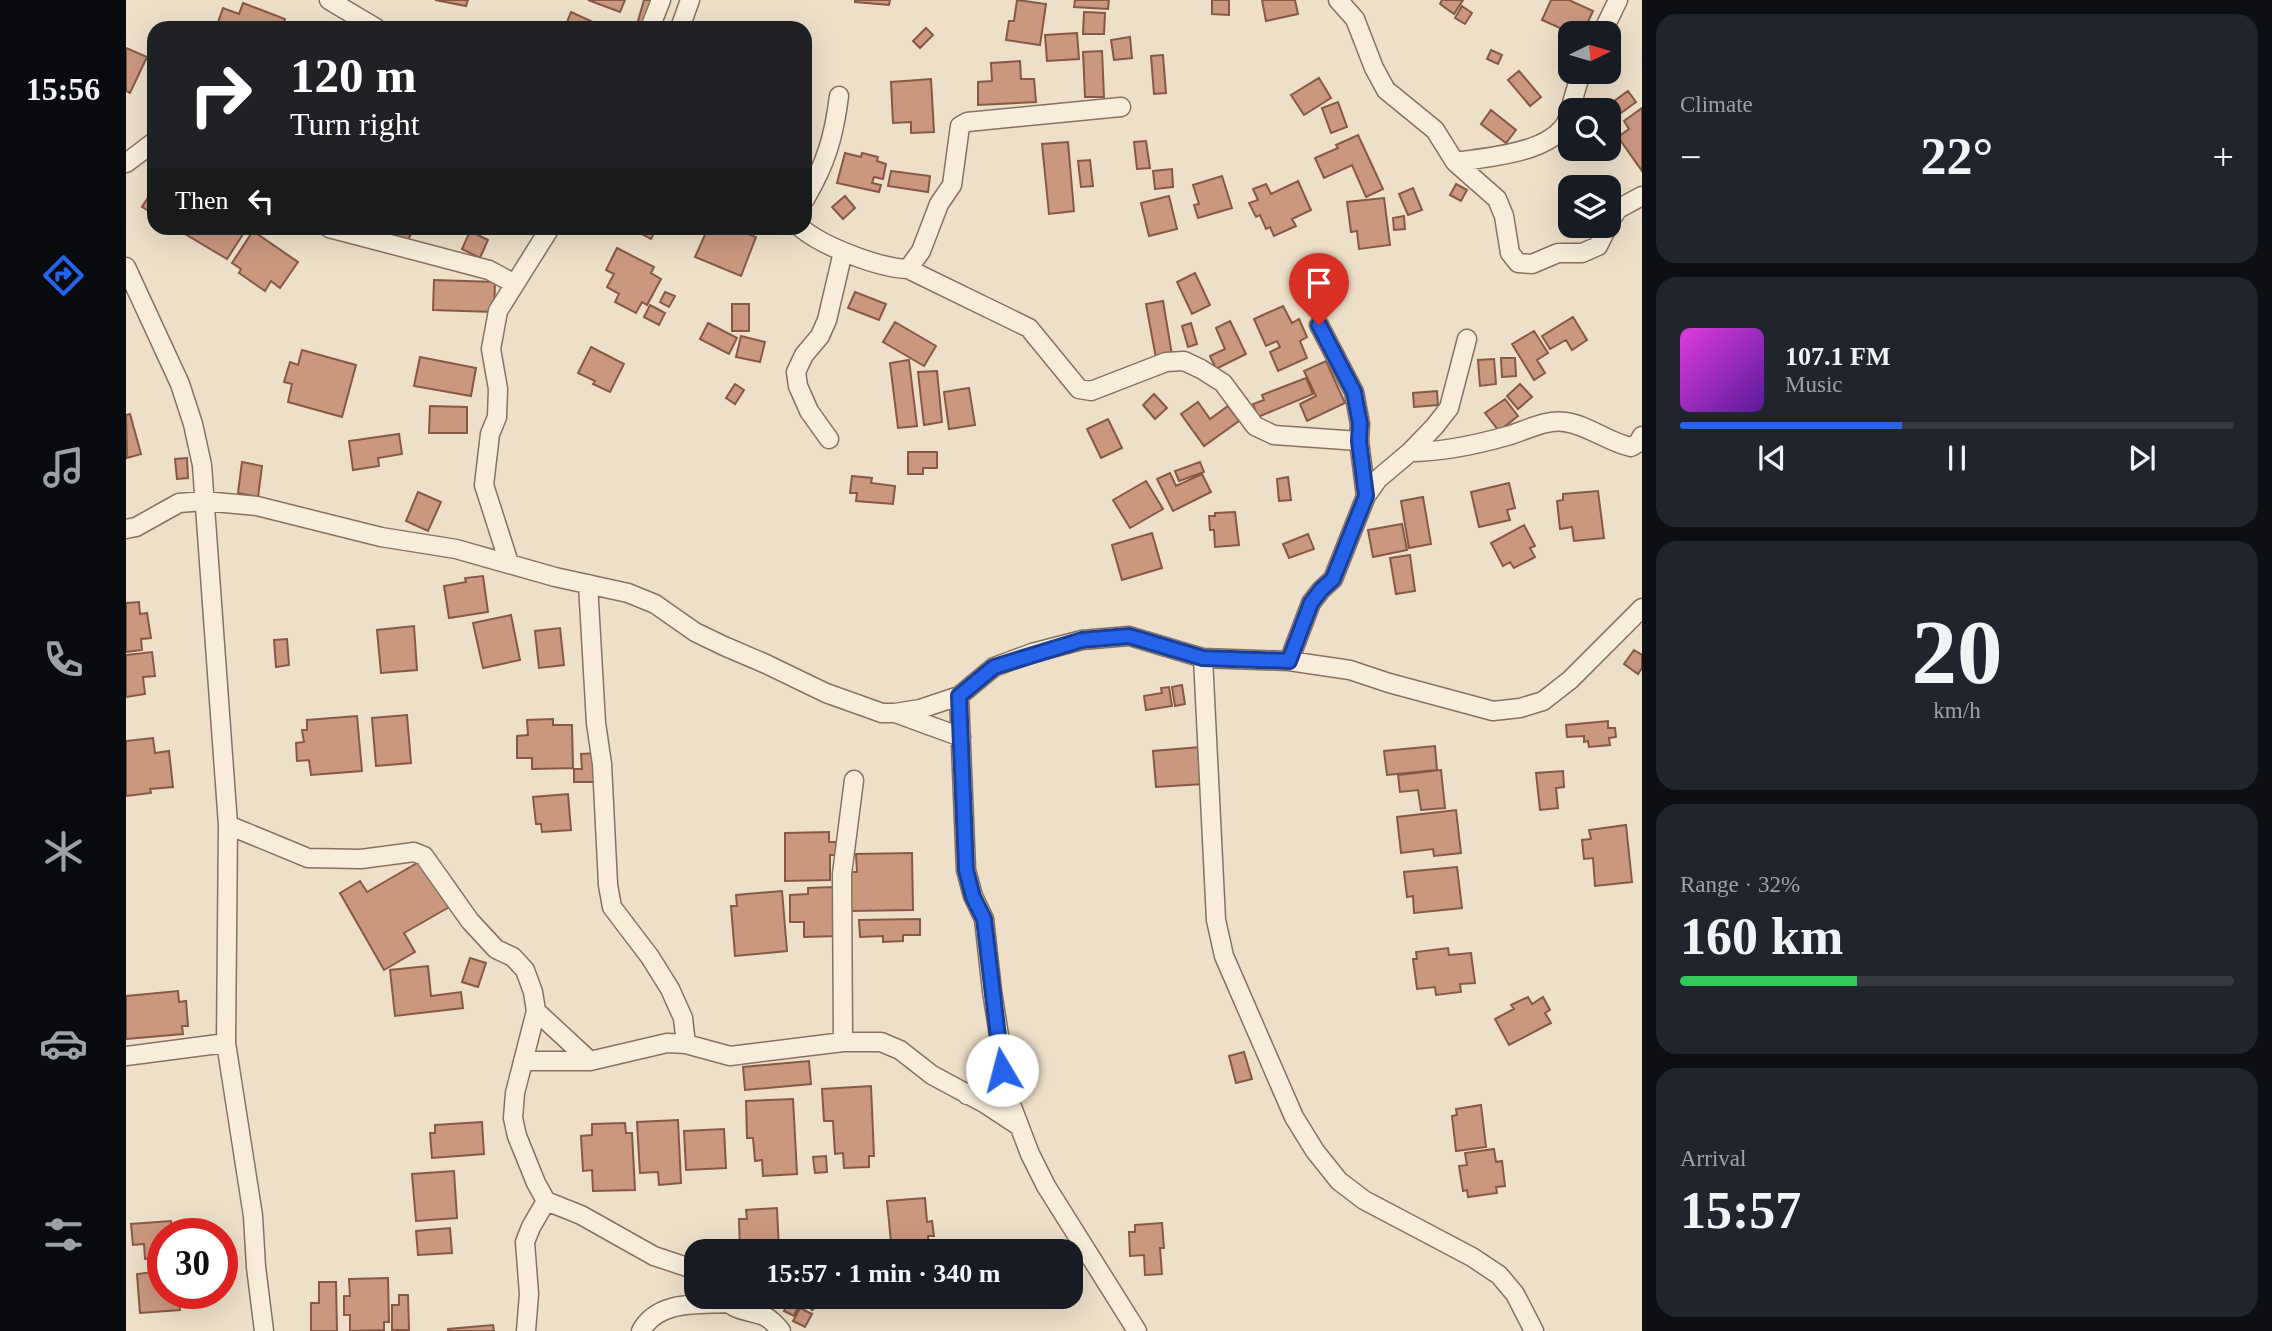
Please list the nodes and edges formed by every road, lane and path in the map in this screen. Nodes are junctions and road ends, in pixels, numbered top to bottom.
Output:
1 (329, 0) edge
2 (661, 0) edge
3 (690, 0) edge
4 (1338, 0) edge
5 (1618, 0) edge
6 (364, 21) edge
7 (653, 21) edge
8 (682, 21) edge
9 (1608, 21) edge
10 (839, 96) dead end
11 (1121, 107) dead end
12 (1558, 131) edge
13 (147, 147) edge
14 (1455, 162) junction
15 (126, 163) edge
16 (812, 188) edge
17 (1642, 196) edge
18 (1621, 207) edge
19 (356, 235) edge
20 (546, 235) edge
21 (809, 235) edge
22 (1602, 238) edge
23 (843, 252) junction
24 (126, 267) edge
25 (908, 269) junction
26 (515, 284) junction
27 (1319, 325) dead end
28 (1467, 339) dead end
29 (1642, 436) edge
30 (829, 439) dead end
31 (1359, 441) junction
32 (1410, 452) junction
33 (1366, 496) junction
34 (204, 501) junction
35 (126, 529) edge
36 (509, 563) junction
37 (588, 584) junction
38 (1642, 608) edge
39 (1203, 658) junction
40 (1289, 661) junction
41 (959, 696) junction
42 (895, 713) junction
43 (961, 737) junction
44 (854, 780) dead end
45 (229, 824) junction
46 (536, 1011) junction
47 (843, 1042) junction
48 (226, 1043) junction
49 (686, 1044) junction
50 (126, 1056) edge
51 (523, 1061) junction
52 (590, 1061) junction
53 (1002, 1070) junction
54 (967, 1095) junction
55 (1019, 1127) junction
56 (546, 1200) junction
57 (684, 1266) edge
58 (684, 1305) edge
59 (738, 1309) edge
60 (264, 1331) edge
61 (526, 1331) edge
62 (641, 1331) edge
63 (781, 1331) edge
64 (1137, 1331) edge
65 (1534, 1331) edge

1 - 6 street
2 - 7 street
3 - 8 street
4 - 14 street
5 - 9 street
10 - 16 street
11 - 25 street
12 - 14 street
13 - 15 street
14 - 22 street
17 - 18 street
19 - 26 street
20 - 26 street
21 - 23 street
23 - 25 street
23 - 30 street
24 - 34 street
25 - 31 street
26 - 36 street
27 - 31 street
28 - 32 street
29 - 32 street
31 - 33 street
32 - 33 street
33 - 40 street
34 - 35 street
34 - 36 street
34 - 45 street
36 - 37 street
37 - 42 street
37 - 49 street
38 - 40 street
39 - 40 street
39 - 41 street
39 - 65 street
41 - 42 street
41 - 43 street
42 - 43 street
43 - 53 street
44 - 47 street
45 - 46 street
45 - 48 street
46 - 51 street
46 - 52 street
47 - 49 street
47 - 54 street
48 - 50 street
48 - 60 street
49 - 52 street
51 - 52 street
51 - 56 street
53 - 54 street
53 - 55 street
54 - 55 street
55 - 64 street
56 - 57 street
56 - 61 street
58 - 62 street
59 - 63 street

